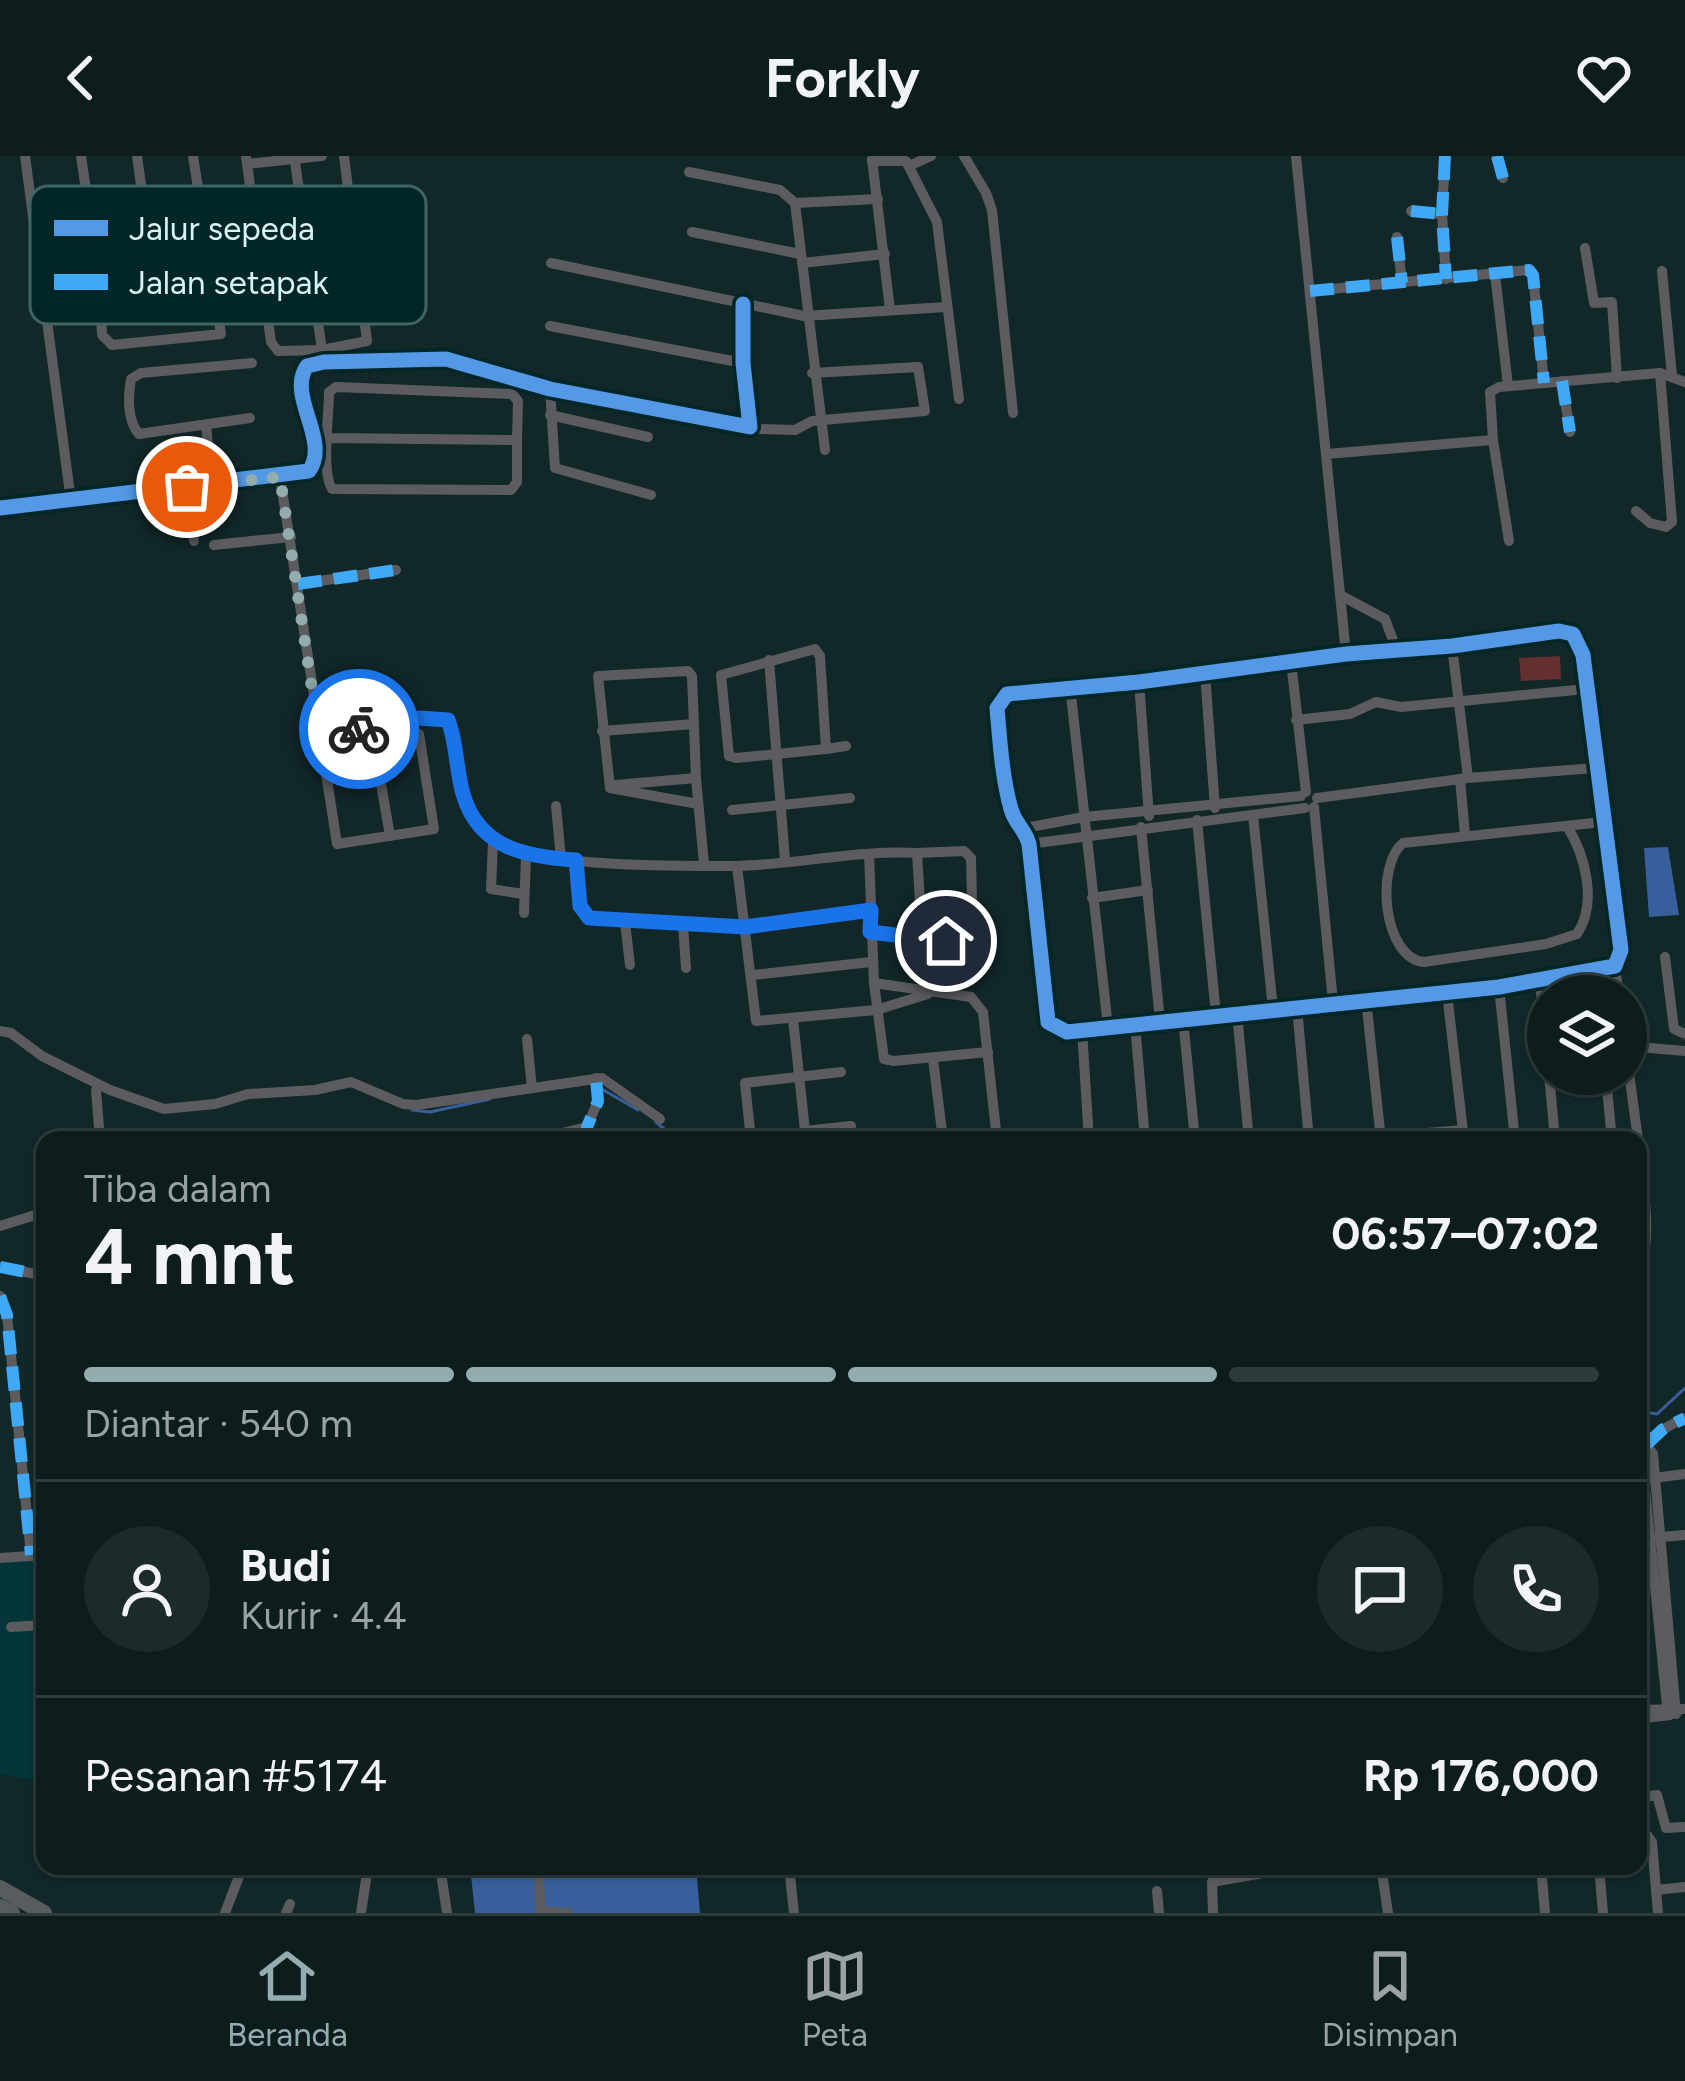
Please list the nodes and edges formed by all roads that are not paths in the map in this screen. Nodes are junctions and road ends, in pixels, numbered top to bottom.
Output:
1 (25, 156) edge
2 (81, 156) edge
3 (137, 156) edge
4 (194, 156) edge
5 (322, 156) edge
6 (344, 156) edge
7 (931, 156) edge
8 (964, 156) edge
9 (976, 156) edge
10 (1296, 156) edge
11 (1445, 156) edge
12 (1497, 156) edge
13 (872, 159) edge
14 (247, 160) edge
15 (295, 162) junction
16 (909, 166) junction
17 (689, 172) dead end
18 (974, 173) junction
19 (1503, 178) dead end
20 (85, 186) edge
21 (141, 186) edge
22 (198, 186) edge
23 (298, 186) edge
24 (346, 186) edge
25 (30, 191) edge
26 (878, 199) junction
27 (795, 203) junction
28 (1411, 211) dead end
29 (1442, 214) junction
30 (692, 232) dead end
31 (1397, 237) dead end
32 (1585, 248) dead end
33 (885, 254) junction
34 (801, 259) junction
35 (551, 263) dead end
36 (1662, 271) dead end
37 (1496, 274) junction
38 (1446, 279) junction
39 (1402, 283) junction
40 (1310, 291) junction
41 (743, 304) junction
42 (946, 307) junction
43 (890, 310) junction
44 (807, 316) junction
45 (48, 324) edge
46 (101, 324) edge
47 (219, 324) edge
48 (269, 324) edge
49 (318, 324) edge
50 (366, 324) edge
51 (550, 326) dead end
52 (221, 334) junction
53 (224, 349) dead end
54 (322, 350) junction
55 (252, 363) dead end
56 (743, 363) junction
57 (811, 373) junction
58 (1666, 375) junction
59 (1617, 378) junction
60 (1562, 381) junction
61 (1685, 382) edge
62 (1544, 383) junction
63 (1508, 386) junction
64 (550, 389) junction
65 (959, 399) dead end
66 (1013, 413) dead end
67 (550, 415) junction
68 (250, 418) dead end
69 (816, 421) junction
70 (206, 425) junction
71 (758, 429) dead end
72 (1570, 432) dead end
73 (648, 437) dead end
74 (314, 438) junction
75 (329, 438) junction
76 (517, 440) junction
77 (1493, 440) junction
78 (825, 450) dead end
79 (1327, 454) junction
80 (280, 477) junction
81 (212, 485) junction
82 (187, 487) junction
83 (650, 495) dead end
84 (71, 501) junction
85 (0, 508) edge
86 (1636, 511) dead end
87 (291, 537) junction
88 (194, 541) dead end
89 (1509, 541) dead end
90 (214, 545) dead end
91 (396, 570) dead end
92 (298, 584) junction
93 (1340, 596) junction
94 (1452, 646) junction
95 (1396, 651) junction
96 (1346, 654) junction
97 (769, 660) junction
98 (1291, 662) junction
99 (1205, 673) junction
100 (1139, 682) junction
101 (1070, 686) junction
102 (1586, 689) junction
103 (1458, 703) junction
104 (1297, 721) junction
105 (694, 724) junction
106 (602, 731) junction
107 (419, 734) dead end
108 (319, 735) junction
109 (374, 743) dead end
110 (846, 746) dead end
111 (826, 748) junction
112 (775, 754) junction
113 (1595, 768) junction
114 (695, 778) junction
115 (1464, 778) junction
116 (608, 786) junction
117 (850, 798) dead end
118 (1309, 801) junction
119 (698, 804) junction
120 (1214, 804) junction
121 (556, 806) dead end
122 (782, 806) junction
123 (731, 810) dead end
124 (1148, 810) junction
125 (1253, 815) junction
126 (1084, 817) junction
127 (1216, 818) junction
128 (1197, 820) junction
129 (1603, 822) junction
130 (1145, 826) junction
131 (1567, 826) junction
132 (1025, 829) junction
133 (1086, 834) junction
134 (1465, 835) junction
135 (390, 836) junction
136 (493, 841) junction
137 (1029, 844) junction
138 (917, 853) junction
139 (869, 854) junction
140 (526, 856) junction
141 (560, 859) junction
142 (576, 860) junction
143 (785, 860) junction
144 (704, 865) junction
145 (737, 866) junction
146 (1148, 890) junction
147 (523, 894) junction
148 (1093, 898) junction
149 (871, 910) junction
150 (524, 913) dead end
151 (625, 922) junction
152 (683, 925) junction
153 (745, 927) junction
154 (870, 932) junction
155 (922, 938) junction
156 (1665, 957) dead end
157 (871, 962) junction
158 (630, 964) dead end
159 (1615, 966) junction
160 (686, 968) dead end
161 (753, 975) junction
162 (1570, 975) edge
163 (1616, 975) edge
164 (874, 983) junction
165 (1527, 983) edge
166 (1499, 987) junction
167 (1447, 993) junction
168 (930, 994) junction
169 (1366, 999) junction
170 (1333, 1002) junction
171 (1297, 1006) junction
172 (1273, 1009) junction
173 (875, 1010) junction
174 (1237, 1013) junction
175 (1216, 1015) junction
176 (793, 1018) junction
177 (1184, 1019) junction
178 (1160, 1021) junction
179 (1135, 1024) junction
180 (1108, 1027) junction
181 (1082, 1030) junction
182 (0, 1031) edge
183 (1685, 1034) edge
184 (527, 1039) dead end
185 (1647, 1049) edge
186 (1685, 1051) edge
187 (988, 1052) junction
188 (933, 1059) junction
189 (841, 1072) dead end
190 (799, 1077) junction
191 (596, 1080) junction
192 (532, 1088) junction
193 (97, 1090) dead end
194 (1551, 1095) edge
195 (1608, 1095) edge
196 (1632, 1095) edge
197 (660, 1119) dead end
198 (851, 1126) dead end
199 (99, 1131) edge
200 (590, 1131) edge
201 (751, 1131) edge
202 (804, 1131) edge
203 (828, 1131) edge
204 (942, 1131) edge
205 (996, 1131) edge
206 (1088, 1131) edge
207 (1144, 1131) edge
208 (1195, 1131) edge
209 (1248, 1131) edge
210 (1308, 1131) edge
211 (1380, 1131) edge
212 (1463, 1131) edge
213 (1514, 1131) edge
214 (1554, 1131) edge
215 (1611, 1131) edge
216 (1637, 1131) edge
217 (36, 1215) edge
218 (0, 1226) edge
219 (0, 1267) edge
220 (36, 1274) edge
221 (0, 1296) edge
222 (1685, 1418) edge
223 (1647, 1444) edge
224 (1647, 1444) edge
225 (1647, 1474) edge
226 (1685, 1474) edge
227 (1647, 1480) edge
228 (1647, 1488) edge
229 (1685, 1535) edge
230 (1649, 1538) edge
231 (36, 1539) edge
232 (36, 1555) edge
233 (0, 1558) edge
234 (36, 1626) edge
235 (11, 1627) dead end
236 (1673, 1655) edge
237 (1676, 1711) edge
238 (1647, 1797) edge
239 (1685, 1828) edge
240 (1647, 1837) edge
241 (240, 1875) edge
242 (367, 1875) edge
243 (441, 1875) edge
244 (539, 1875) edge
245 (790, 1875) edge
246 (1252, 1875) edge
247 (1383, 1875) edge
248 (1542, 1875) edge
249 (1600, 1875) edge
250 (1685, 1887) edge
251 (0, 1888) edge
252 (1656, 1890) junction
253 (1157, 1891) dead end
254 (0, 1907) edge
255 (541, 1912) edge
256 (12, 1913) edge
257 (44, 1913) edge
258 (225, 1913) edge
259 (361, 1913) edge
260 (447, 1913) edge
261 (568, 1913) edge
262 (794, 1913) edge
263 (1159, 1913) edge
264 (1213, 1913) edge
265 (1388, 1913) edge
266 (1545, 1913) edge
267 (1603, 1913) edge
268 (1658, 1913) edge

1 - 25 street
2 - 20 street
3 - 21 street
4 - 22 street
5 - 15 street
6 - 24 street
7 - 16 street
8 - 18 street
9 - 18 street
10 - 40 street
11 - 29 street
12 - 19 street
13 - 16 street
13 - 26 street
14 - 15 street
15 - 23 street
16 - 42 street
17 - 27 street
18 - 66 street
26 - 27 street
26 - 33 street
27 - 34 street
28 - 29 street
29 - 38 street
30 - 34 street
31 - 39 street
32 - 59 street
33 - 34 street
33 - 43 street
34 - 44 street
35 - 41 street
36 - 58 street
37 - 38 street
37 - 62 street
37 - 63 street
38 - 39 street
39 - 40 street
40 - 79 street
41 - 44 street
41 - 56 street
42 - 43 street
42 - 65 street
43 - 44 street
44 - 57 street
45 - 84 street
46 - 52 street
47 - 52 street
48 - 54 street
49 - 54 street
50 - 54 street
51 - 56 street
52 - 53 street
55 - 70 street
56 - 64 street
57 - 69 street
57 - 69 street
58 - 59 street
58 - 61 street
58 - 86 street
59 - 60 street
60 - 62 street
60 - 72 street
62 - 63 street
63 - 77 street
64 - 67 street
64 - 74 street
67 - 73 street
67 - 83 street
68 - 70 street
69 - 71 street
69 - 78 street
70 - 81 street
74 - 75 street
74 - 80 street
75 - 76 street
75 - 76 street
75 - 76 street
77 - 79 street
77 - 89 street
79 - 93 street
80 - 81 street
80 - 87 street
81 - 82 street
82 - 84 street
82 - 88 street
84 - 85 street
87 - 90 street
87 - 92 street
91 - 92 street
92 - 108 street
93 - 95 street
93 - 96 street
94 - 95 street
94 - 102 street
94 - 103 street
95 - 96 street
96 - 98 street
97 - 111 street
97 - 112 street
97 - 112 street
98 - 99 street
98 - 104 street
99 - 100 street
99 - 120 street
100 - 101 street
100 - 124 street
101 - 126 street
101 - 132 street
102 - 103 street
102 - 113 street
103 - 104 street
103 - 115 street
104 - 118 street
105 - 106 street
105 - 106 street
105 - 114 street
106 - 116 street
107 - 135 street
108 - 135 street
108 - 136 street
109 - 135 street
110 - 111 street
111 - 112 street
112 - 122 street
113 - 115 street
113 - 129 street
114 - 116 street
114 - 119 street
115 - 118 street
115 - 134 street
116 - 119 street
117 - 122 street
118 - 120 street
118 - 125 street
118 - 170 street
119 - 144 street
120 - 124 street
120 - 127 street
121 - 141 street
122 - 123 street
122 - 143 street
124 - 126 street
124 - 130 street
125 - 127 street
125 - 172 street
126 - 132 street
126 - 133 street
127 - 128 street
128 - 130 street
128 - 175 street
129 - 131 street
129 - 159 street
130 - 133 street
130 - 146 street
131 - 134 street
131 - 134 street
132 - 137 street
133 - 137 street
133 - 148 street
136 - 140 street
136 - 147 street
137 - 181 street
138 - 139 street
138 - 155 street
138 - 155 street
139 - 143 street
139 - 149 street
140 - 141 street
140 - 147 street
141 - 142 street
142 - 144 street
142 - 151 street
143 - 145 street
144 - 145 street
145 - 153 street
146 - 148 street
146 - 178 street
147 - 150 street
148 - 180 street
149 - 153 street
149 - 154 street
151 - 152 street
151 - 158 street
152 - 153 street
152 - 160 street
153 - 161 street
154 - 155 street
154 - 157 street
156 - 183 street
157 - 161 street
157 - 164 street
159 - 162 street
159 - 163 street
161 - 176 street
164 - 168 street
164 - 173 street
165 - 166 street
166 - 167 street
166 - 213 street
167 - 169 street
167 - 212 street
168 - 173 street
168 - 187 street
169 - 170 street
169 - 211 street
170 - 171 street
171 - 172 street
171 - 210 street
172 - 174 street
173 - 176 street
173 - 188 street
174 - 175 street
174 - 209 street
175 - 177 street
176 - 190 street
177 - 178 street
177 - 208 street
178 - 179 street
179 - 180 street
179 - 207 street
180 - 181 street
181 - 206 street
182 - 192 street
184 - 192 street
185 - 186 street
187 - 188 street
187 - 205 street
188 - 204 street
189 - 190 street
190 - 201 street
190 - 202 street
191 - 192 street
191 - 197 street
191 - 200 street
193 - 199 street
194 - 214 street
195 - 215 street
196 - 216 street
198 - 203 street
217 - 218 street
219 - 220 street
221 - 231 street
222 - 223 street
224 - 225 street
226 - 227 street
228 - 230 street
229 - 230 street
230 - 236 street
232 - 233 street
234 - 235 street
236 - 237 street
238 - 239 street
240 - 252 street
241 - 258 street
242 - 259 street
243 - 260 street
244 - 255 street
245 - 262 street
246 - 264 street
247 - 265 street
248 - 266 street
249 - 267 street
250 - 252 street
251 - 257 main road
252 - 268 street
253 - 263 street
254 - 256 main road
255 - 261 street

